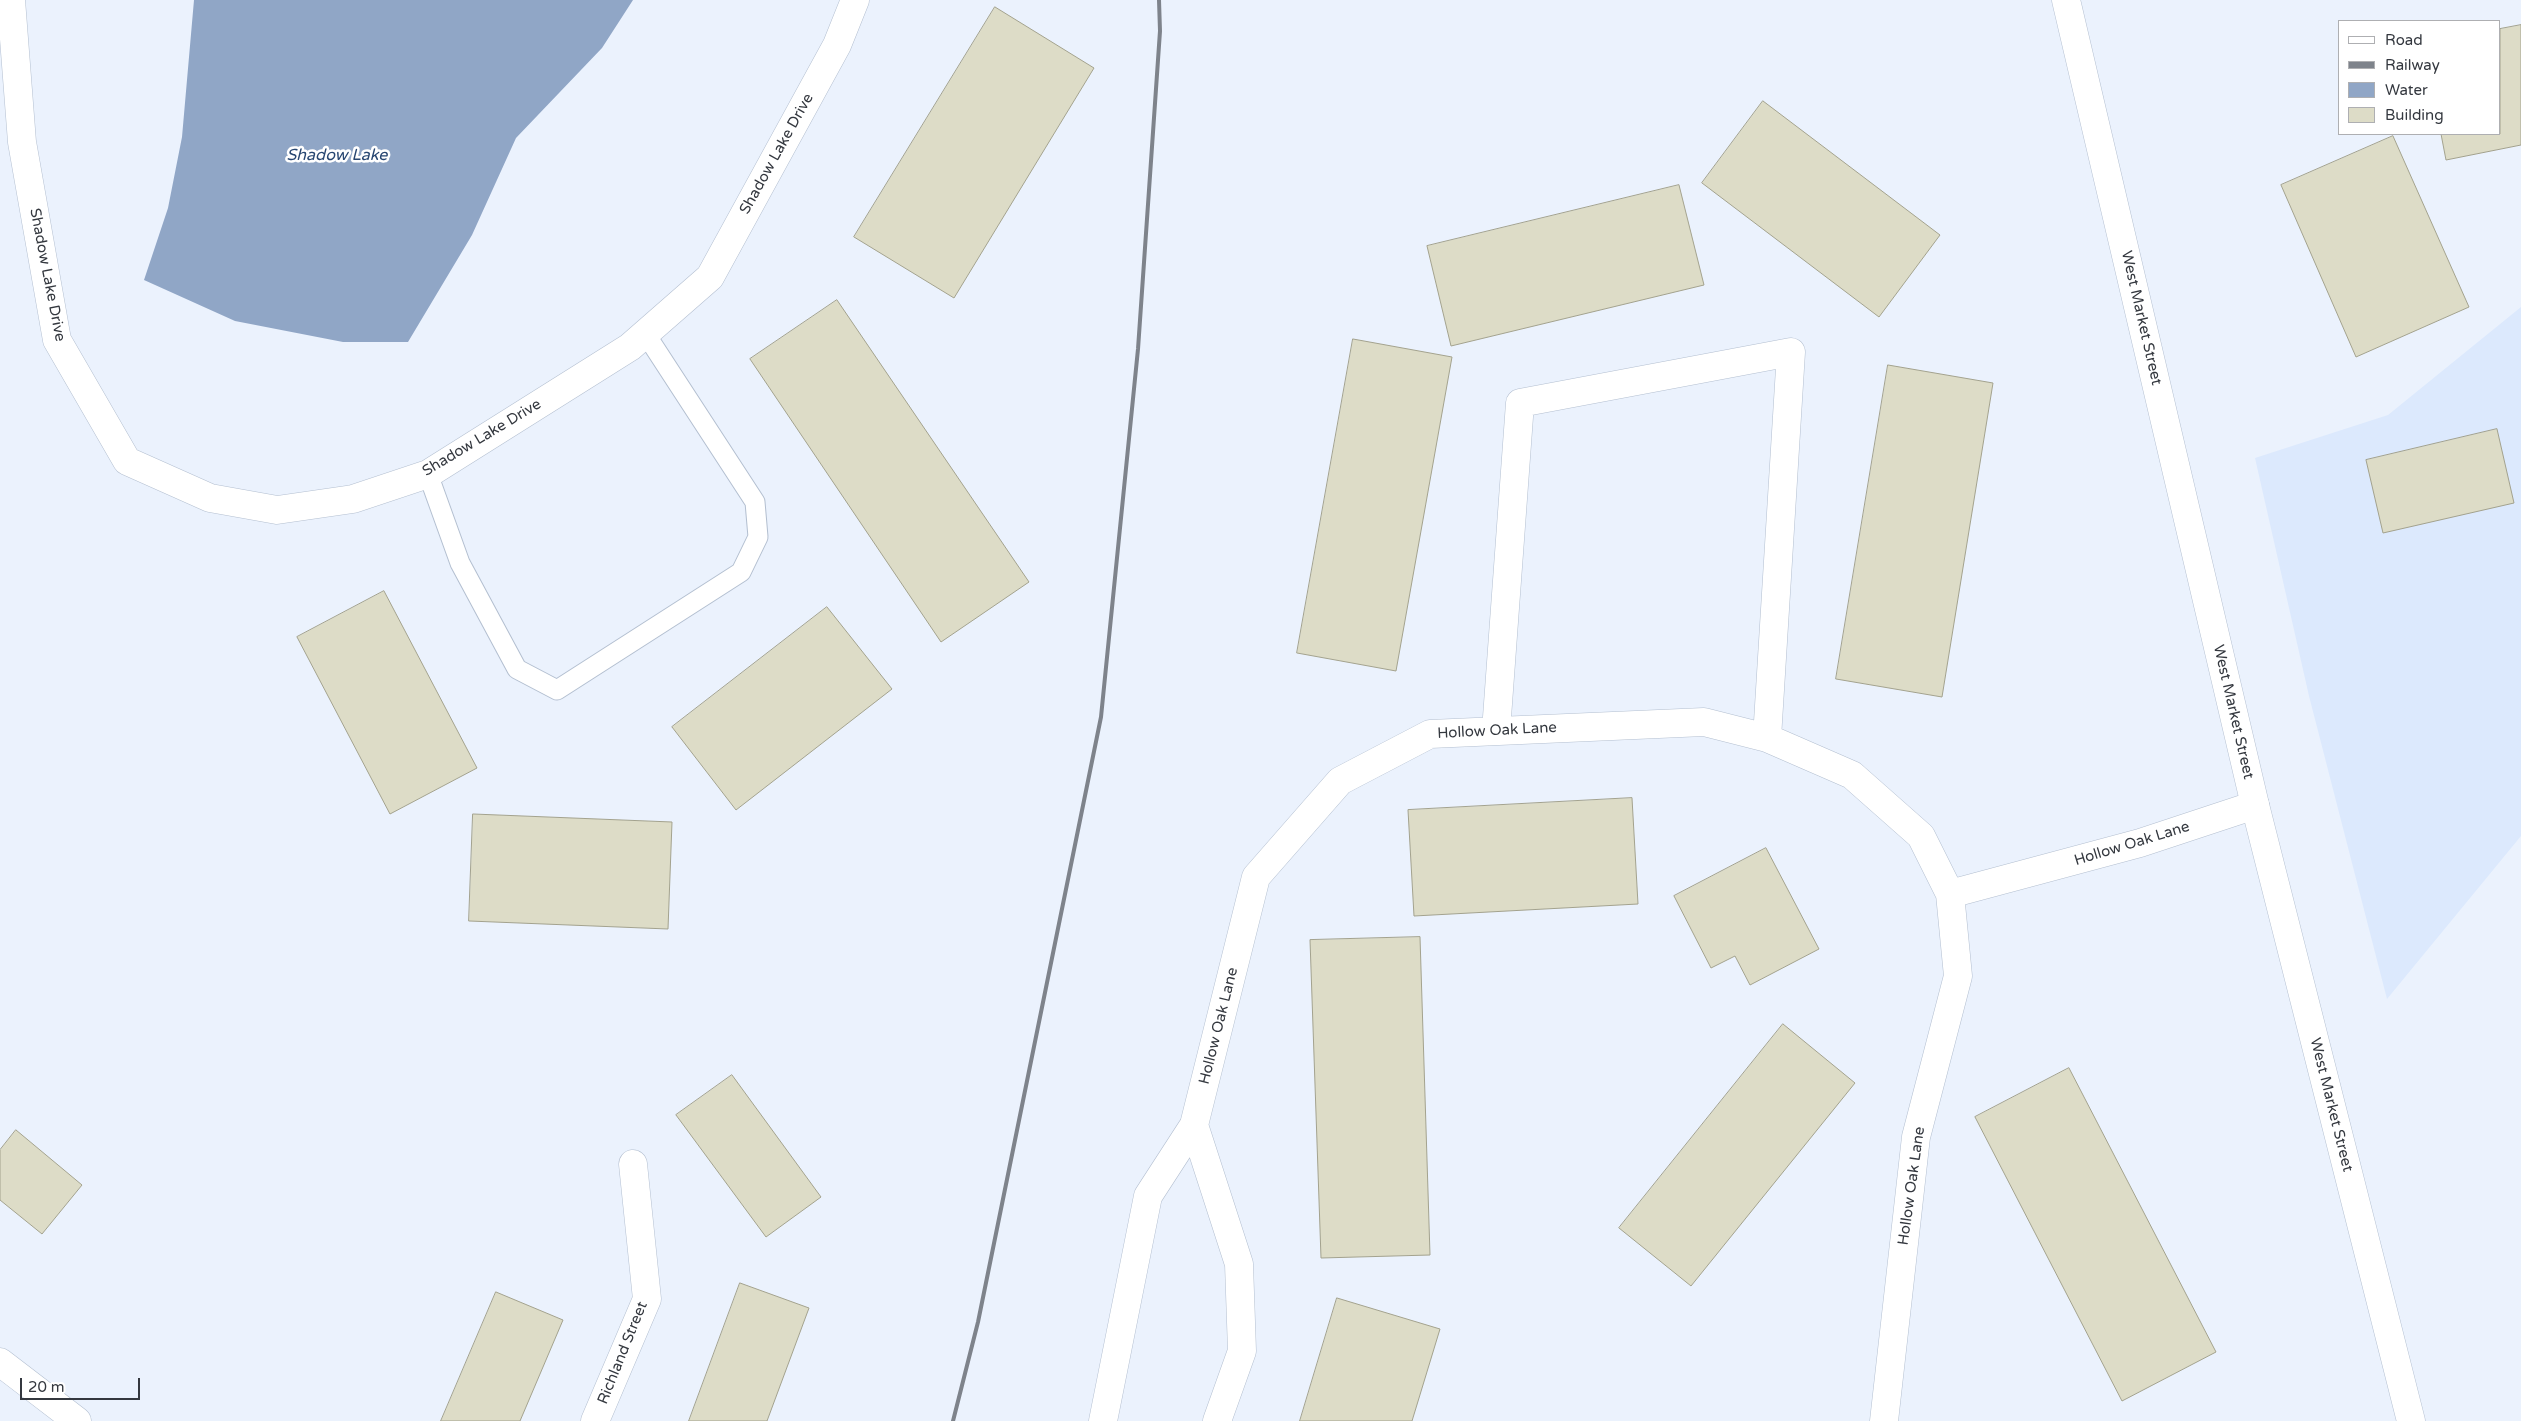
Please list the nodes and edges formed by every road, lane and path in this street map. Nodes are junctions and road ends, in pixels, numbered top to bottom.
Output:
1 (11, 0) edge
2 (855, 0) edge
3 (2066, 0) edge
4 (9, 88) edge
5 (645, 334) junction
6 (428, 474) junction
7 (1496, 731) junction
8 (1768, 738) junction
9 (2255, 805) junction
10 (1950, 894) junction
11 (1194, 1125) junction
12 (633, 1164) dead end
13 (0, 1362) edge
14 (76, 1421) edge
15 (595, 1421) edge
16 (1104, 1421) edge
17 (1217, 1421) edge
18 (1884, 1421) edge
19 (2411, 1421) edge

1 - 4 street, Shadow Lake Drive
2 - 5 street, Shadow Lake Drive
3 - 9 street, West Market Street
4 - 6 street, Shadow Lake Drive
5 - 6 street, Shadow Lake Drive
5 - 6 lane
7 - 8 street, Hollow Oak Lane
7 - 8 street
7 - 11 street, Hollow Oak Lane
8 - 10 street, Hollow Oak Lane
9 - 10 street, Hollow Oak Lane
9 - 19 street, West Market Street
10 - 18 street, Hollow Oak Lane
11 - 16 street, Hollow Oak Lane
11 - 17 street
12 - 15 street, Richland Street
13 - 14 street

